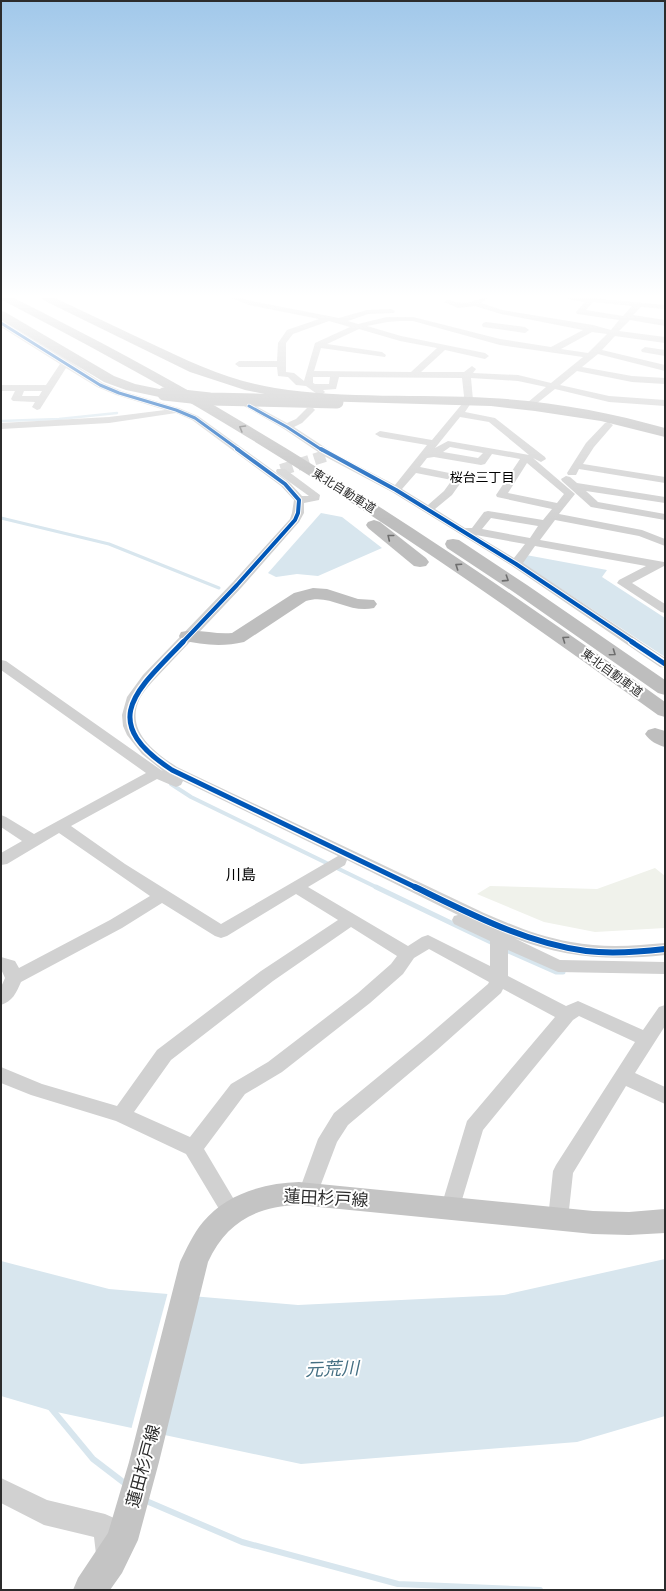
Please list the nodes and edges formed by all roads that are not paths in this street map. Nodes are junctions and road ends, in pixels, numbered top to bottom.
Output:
1 (59, 372) edge
2 (81, 372) edge
3 (96, 372) edge
4 (147, 372) edge
5 (167, 372) edge
6 (205, 372) edge
7 (281, 372) edge
8 (469, 372) edge
9 (571, 372) edge
10 (582, 372) edge
11 (309, 374) joint
12 (334, 374) junction
13 (360, 374) joint
14 (414, 374) joint
15 (466, 375) junction
16 (665, 381) edge
17 (601, 385) junction
18 (554, 386) junction
19 (1, 388) edge
20 (21, 388) junction
21 (49, 388) junction
22 (314, 388) junction
23 (635, 390) junction
24 (665, 402) edge
25 (249, 406) dead end
26 (531, 406) junction
27 (465, 407) junction
28 (176, 410) junction
29 (310, 410) dead end
30 (608, 425) junction
31 (1, 426) edge
32 (287, 427) junction
33 (665, 433) edge
34 (380, 434) dead end
35 (262, 440) junction
36 (665, 441) edge
37 (434, 448) junction
38 (526, 457) junction
39 (577, 466) junction
40 (412, 469) junction
41 (665, 480) edge
42 (568, 484) junction
43 (396, 490) junction
44 (665, 500) edge
45 (559, 507) junction
46 (428, 510) junction
47 (665, 517) edge
48 (548, 520) junction
49 (462, 531) junction
50 (475, 531) junction
51 (533, 542) junction
52 (665, 544) edge
53 (420, 562) dead end
54 (516, 564) junction
55 (661, 564) edge
56 (368, 604) dead end
57 (662, 604) edge
58 (347, 614) dead end
59 (188, 636) junction
60 (1, 664) edge
61 (665, 664) edge
62 (665, 689) edge
63 (665, 711) edge
64 (156, 773) junction
65 (1, 820) edge
66 (60, 826) junction
67 (33, 841) junction
68 (1, 860) edge
69 (339, 861) junction
70 (296, 887) junction
71 (162, 896) junction
72 (351, 919) junction
73 (499, 939) junction
74 (665, 949) edge
75 (408, 954) junction
76 (1, 963) edge
77 (665, 968) edge
78 (14, 978) junction
79 (499, 980) junction
80 (1, 998) edge
81 (665, 1012) edge
82 (567, 1015) junction
83 (646, 1039) junction
84 (1, 1075) edge
85 (623, 1076) junction
86 (665, 1096) edge
87 (121, 1115) junction
88 (193, 1148) junction
89 (308, 1194) junction
90 (451, 1207) junction
91 (232, 1213) junction
92 (558, 1219) junction
93 (665, 1221) edge
94 (1, 1490) edge
95 (110, 1561) junction
96 (93, 1590) edge

1 - 21 street
2 - 28 street
3 - 27 highway, bridge
35 -> 4 highway, 東北自動車道
5 -> 62 highway, 東北自動車道
6 - 27 highway
7 - 22 street
8 - 15 street
9 - 18 street
10 - 17 street
11 - 12 street
11 - 22 street
12 - 13 street
12 - 22 street
13 - 14 street
14 - 15 street
15 - 18 street
15 - 27 street
16 - 23 street
17 - 18 street
17 - 23 street
17 - 23 street
18 - 26 street
19 - 20 street
20 - 21 street
20 - 21 street
23 - 24 street
25 - 32 street
26 - 27 highway
26 - 33 highway
27 - 30 highway
27 - 37 street
27 - 42 street
28 - 31 street
28 - 59 street
29 - 32 street
30 - 36 highway
30 - 39 street
32 - 43 street
34 - 37 street
53 -> 35 highway
63 -> 35 highway, 東北自動車道
37 - 38 street
37 - 40 street
38 - 42 street
38 - 45 street
39 - 41 street
39 - 42 street
40 - 43 street
40 - 46 street
42 - 44 street
42 - 45 street
42 - 47 street
43 - 46 street
45 - 48 street
46 - 49 street
48 - 50 street
48 - 51 street
48 - 52 street
49 - 50 street
49 - 54 street
50 - 51 street
51 - 54 street
51 - 55 street
54 - 61 street
55 - 57 street
56 - 59 highway
58 - 59 highway
59 - 74 street
60 - 64 street
64 - 66 street
64 - 69 street
65 - 67 street
66 - 67 street
66 - 71 street
67 - 68 street
69 - 70 street
69 - 73 street
70 - 71 street
70 - 72 street
71 - 78 street
72 - 75 street
72 - 87 street
73 - 77 street
73 - 79 street
75 - 79 street
75 - 88 street
76 - 78 street
78 - 80 street
79 - 82 street
79 - 89 street
81 - 83 street
82 - 83 street
82 - 90 street
83 - 85 street
84 - 87 street
85 - 86 street
85 - 92 street
87 - 88 street
88 - 91 street
89 - 90 main road, 蓮田杉戸線
89 - 91 main road, 蓮田杉戸線
90 - 92 main road, 蓮田杉戸線
91 - 95 main road, 蓮田杉戸線
92 - 93 main road, 蓮田杉戸線
94 - 95 street
95 - 96 main road, 蓮田杉戸線

